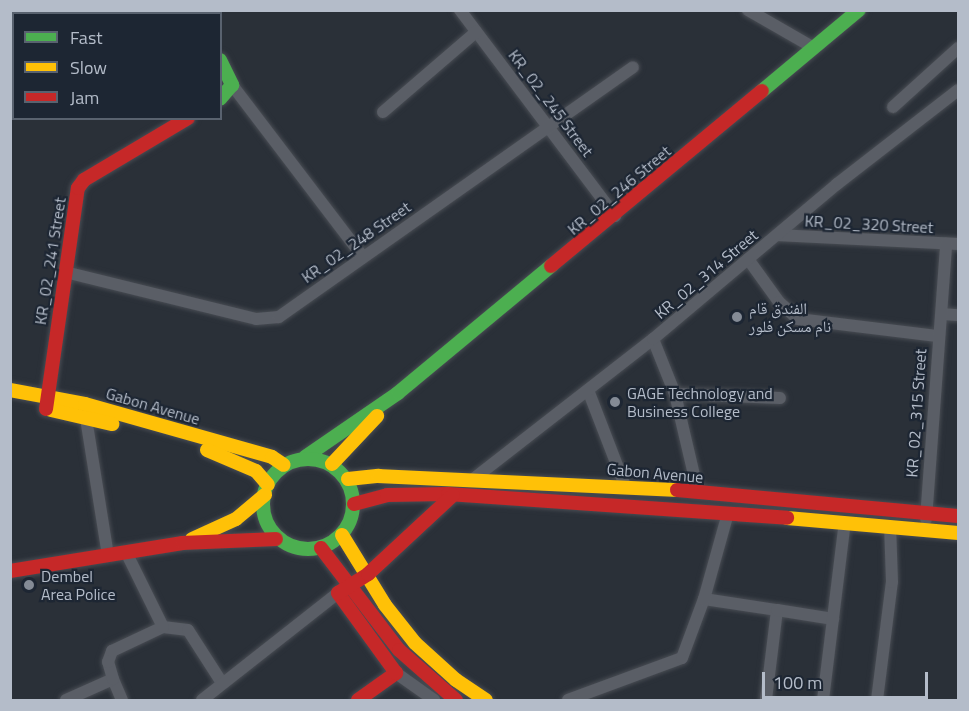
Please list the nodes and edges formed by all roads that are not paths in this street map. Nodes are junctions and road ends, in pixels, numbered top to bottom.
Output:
1 (748, 10) edge
2 (859, 10) edge
3 (461, 11) edge
4 (476, 32) junction
5 (814, 48) junction
6 (958, 48) edge
7 (222, 64) edge
8 (633, 68) dead end
9 (232, 85) junction
10 (958, 90) edge
11 (222, 97) edge
12 (893, 107) dead end
13 (383, 112) dead end
14 (185, 120) edge
15 (550, 128) junction
16 (615, 216) junction
17 (777, 235) junction
18 (952, 244) edge
19 (363, 257) junction
20 (748, 259) junction
21 (65, 272) junction
22 (942, 314) junction
23 (958, 315) edge
24 (938, 336) junction
25 (653, 339) junction
26 (10, 390) edge
27 (588, 390) junction
28 (398, 393) junction
29 (675, 394) junction
30 (780, 398) dead end
31 (10, 403) edge
32 (47, 403) junction
33 (85, 411) junction
34 (305, 457) junction
35 (332, 464) junction
36 (284, 465) junction
37 (348, 479) junction
38 (472, 480) junction
39 (625, 486) junction
40 (266, 490) junction
41 (698, 492) junction
42 (453, 495) junction
43 (354, 504) junction
44 (728, 513) junction
45 (926, 514) junction
46 (958, 516) edge
47 (845, 522) junction
48 (890, 526) junction
49 (925, 529) junction
50 (958, 532) edge
51 (342, 535) junction
52 (276, 539) junction
53 (183, 543) junction
54 (321, 548) junction
55 (126, 552) junction
56 (108, 555) junction
57 (10, 571) edge
58 (368, 574) junction
59 (353, 585) junction
60 (338, 593) junction
61 (704, 598) junction
62 (777, 610) junction
63 (832, 619) junction
64 (163, 627) junction
65 (396, 673) junction
66 (113, 679) junction
67 (218, 691) edge
68 (66, 700) edge
69 (122, 700) edge
70 (201, 700) edge
71 (358, 700) edge
72 (434, 700) edge
73 (456, 700) edge
74 (486, 700) edge
75 (568, 700) edge
76 (766, 700) edge
77 (823, 700) edge
78 (877, 700) edge

1 - 5 street
2 - 5 main road, KR_02_246 Street
3 - 4 street, KR_02_245 Street
4 - 13 street
4 - 15 street, KR_02_245 Street
5 - 16 main road, KR_02_246 Street
6 - 12 street
7 - 9 main road
8 - 15 street, KR_02_248 Street
9 - 11 main road
9 - 19 street
10 - 17 street, KR_02_314 Street
14 - 21 main road, KR_02_241 Street
15 - 16 street, KR_02_245 Street
15 - 19 street, KR_02_248 Street
16 - 28 main road, KR_02_246 Street
17 - 18 street, KR_02_320 Street
17 - 20 street, KR_02_314 Street
18 - 22 street, KR_02_315 Street
19 - 21 street, KR_02_248 Street
20 - 24 street
20 - 25 street, KR_02_314 Street
21 - 32 main road, KR_02_241 Street
22 - 23 street
22 - 24 street, KR_02_315 Street
24 - 45 street, KR_02_315 Street
25 - 27 street, KR_02_314 Street
25 - 29 street
26 - 32 main road, Gabon Avenue
27 - 38 street, KR_02_314 Street
27 - 39 street
28 - 34 main road, KR_02_246 Street
28 - 35 main road, KR_02_246 Street
29 - 30 street
29 - 41 street
31 - 32 main road, Gabon Avenue
32 - 33 main road, Gabon Avenue
33 - 36 main road, Gabon Avenue
33 - 40 main road, Gabon Avenue
33 - 56 street
34 - 35 main road
34 - 36 main road
35 - 37 main road
36 - 40 main road
37 - 38 main road, Gabon Avenue
37 - 43 main road
38 - 39 main road, Gabon Avenue
39 - 41 main road, Gabon Avenue
40 - 52 main road
40 - 53 main road
41 - 45 main road, Gabon Avenue
42 - 43 main road, Gabon Avenue
42 - 44 main road, Gabon Avenue
42 - 58 main road
43 - 51 main road
44 - 47 main road, Gabon Avenue
44 - 61 street
45 - 46 main road, Gabon Avenue
45 - 49 street, KR_02_315 Street
47 - 48 main road, Gabon Avenue
47 - 63 street
48 - 49 main road, Gabon Avenue
48 - 78 street
49 - 50 main road, Gabon Avenue
51 - 54 main road
51 - 58 main road
52 - 53 main road
52 - 54 main road
53 - 55 main road
54 - 59 main road
55 - 56 main road
55 - 64 street
56 - 57 main road
58 - 59 main road
58 - 74 main road
59 - 60 main road
59 - 73 main road
60 - 65 main road
60 - 67 street
61 - 62 street
61 - 75 street
62 - 63 street
62 - 76 street
63 - 77 street
64 - 66 street
64 - 67 street
65 - 71 main road
65 - 72 street
66 - 68 street
66 - 69 street
67 - 70 street

